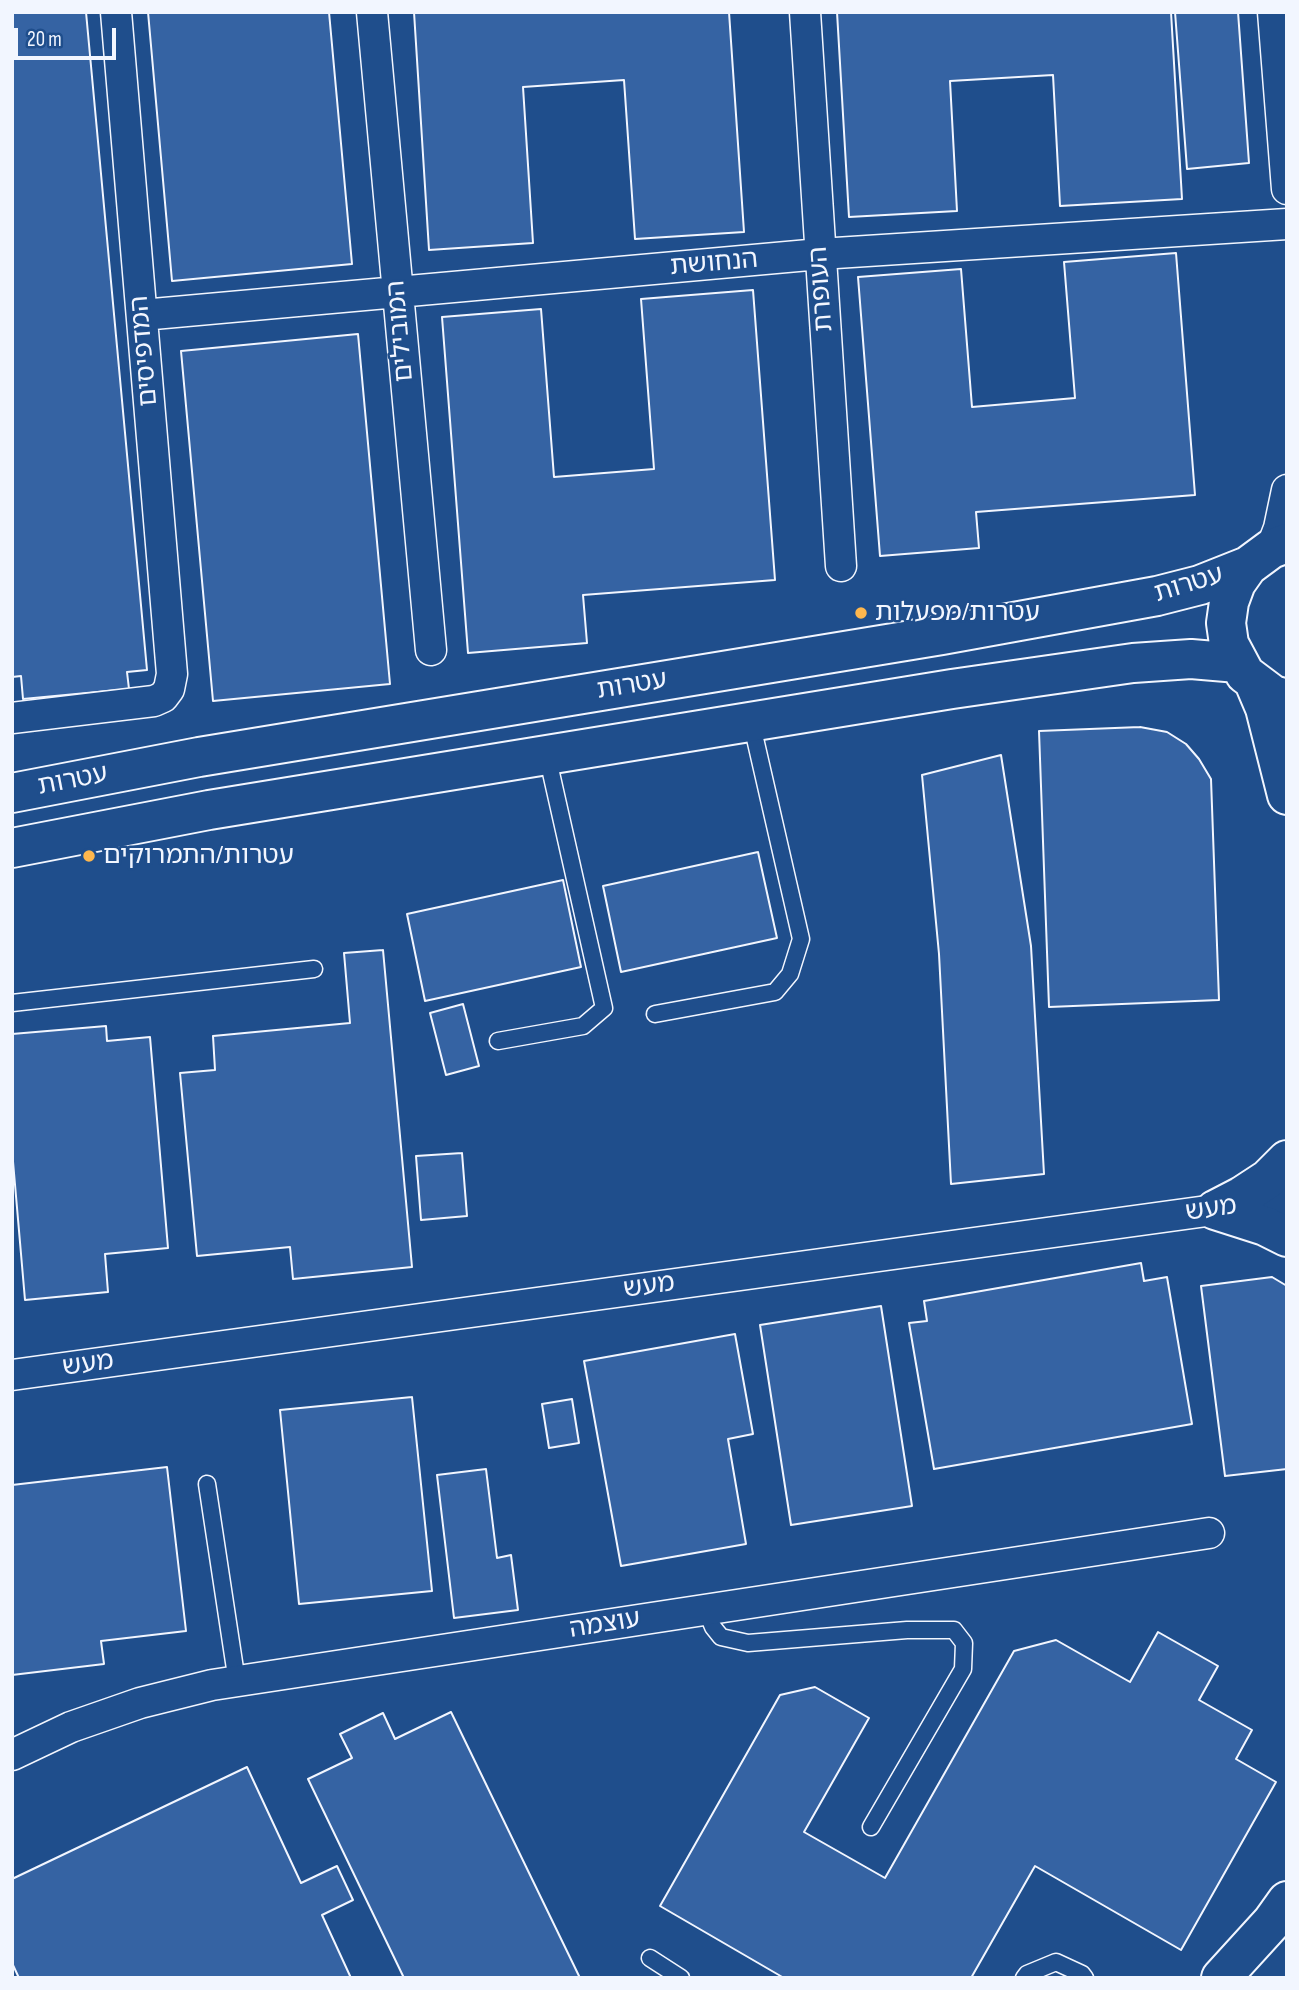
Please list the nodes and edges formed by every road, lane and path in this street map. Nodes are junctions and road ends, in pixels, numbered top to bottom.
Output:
1 (116, 12) edge
2 (372, 12) edge
3 (805, 12) edge
4 (1273, 12) edge
5 (1287, 189) edge
6 (1287, 224) edge
7 (820, 254) junction
8 (398, 293) junction
9 (142, 315) junction
10 (1287, 490) edge
11 (1269, 552) edge
12 (841, 566) dead end
13 (431, 650) dead end
14 (1259, 681) edge
15 (12, 718) edge
16 (751, 722) junction
17 (547, 755) junction
18 (12, 793) edge
19 (1287, 795) edge
20 (12, 848) edge
21 (314, 969) dead end
22 (12, 1003) edge
23 (655, 1014) dead end
24 (498, 1041) dead end
25 (1287, 1160) edge
26 (1287, 1200) edge
27 (1215, 1210) junction
28 (1287, 1237) edge
29 (12, 1375) edge
30 (207, 1484) dead end
31 (1209, 1533) dead end
32 (706, 1610) junction
33 (237, 1682) junction
34 (12, 1755) edge
35 (871, 1827) dead end
36 (1287, 1901) edge
37 (650, 1958) dead end
38 (681, 1978) edge
39 (1024, 1978) edge
40 (1085, 1978) edge
41 (1221, 1978) edge

1 - 9 street, המדפיסים
2 - 8 street, המובילים
3 - 7 street, העופרת
4 - 5 street
6 - 7 street, הנחושת
7 - 8 street, הנחושת
7 - 12 street, העופרת
8 - 9 street, הנחושת
8 - 13 street, המובילים
9 - 15 street, המדפיסים
10 - 11 street
11 - 14 street
11 - 18 street, עטרות
14 - 16 street, עטרות
14 - 19 street
16 - 17 street, עטרות
16 - 23 lane
17 - 20 street, עטרות
17 - 24 lane
21 - 22 lane
25 - 27 street
26 - 27 street, מעש
27 - 28 street
27 - 29 street, מעש
30 - 33 lane
31 - 32 street, עוצמה
32 - 33 street, עוצמה
32 - 35 lane
33 - 34 street, עוצמה
36 - 41 street
37 - 38 lane
39 - 40 lane

